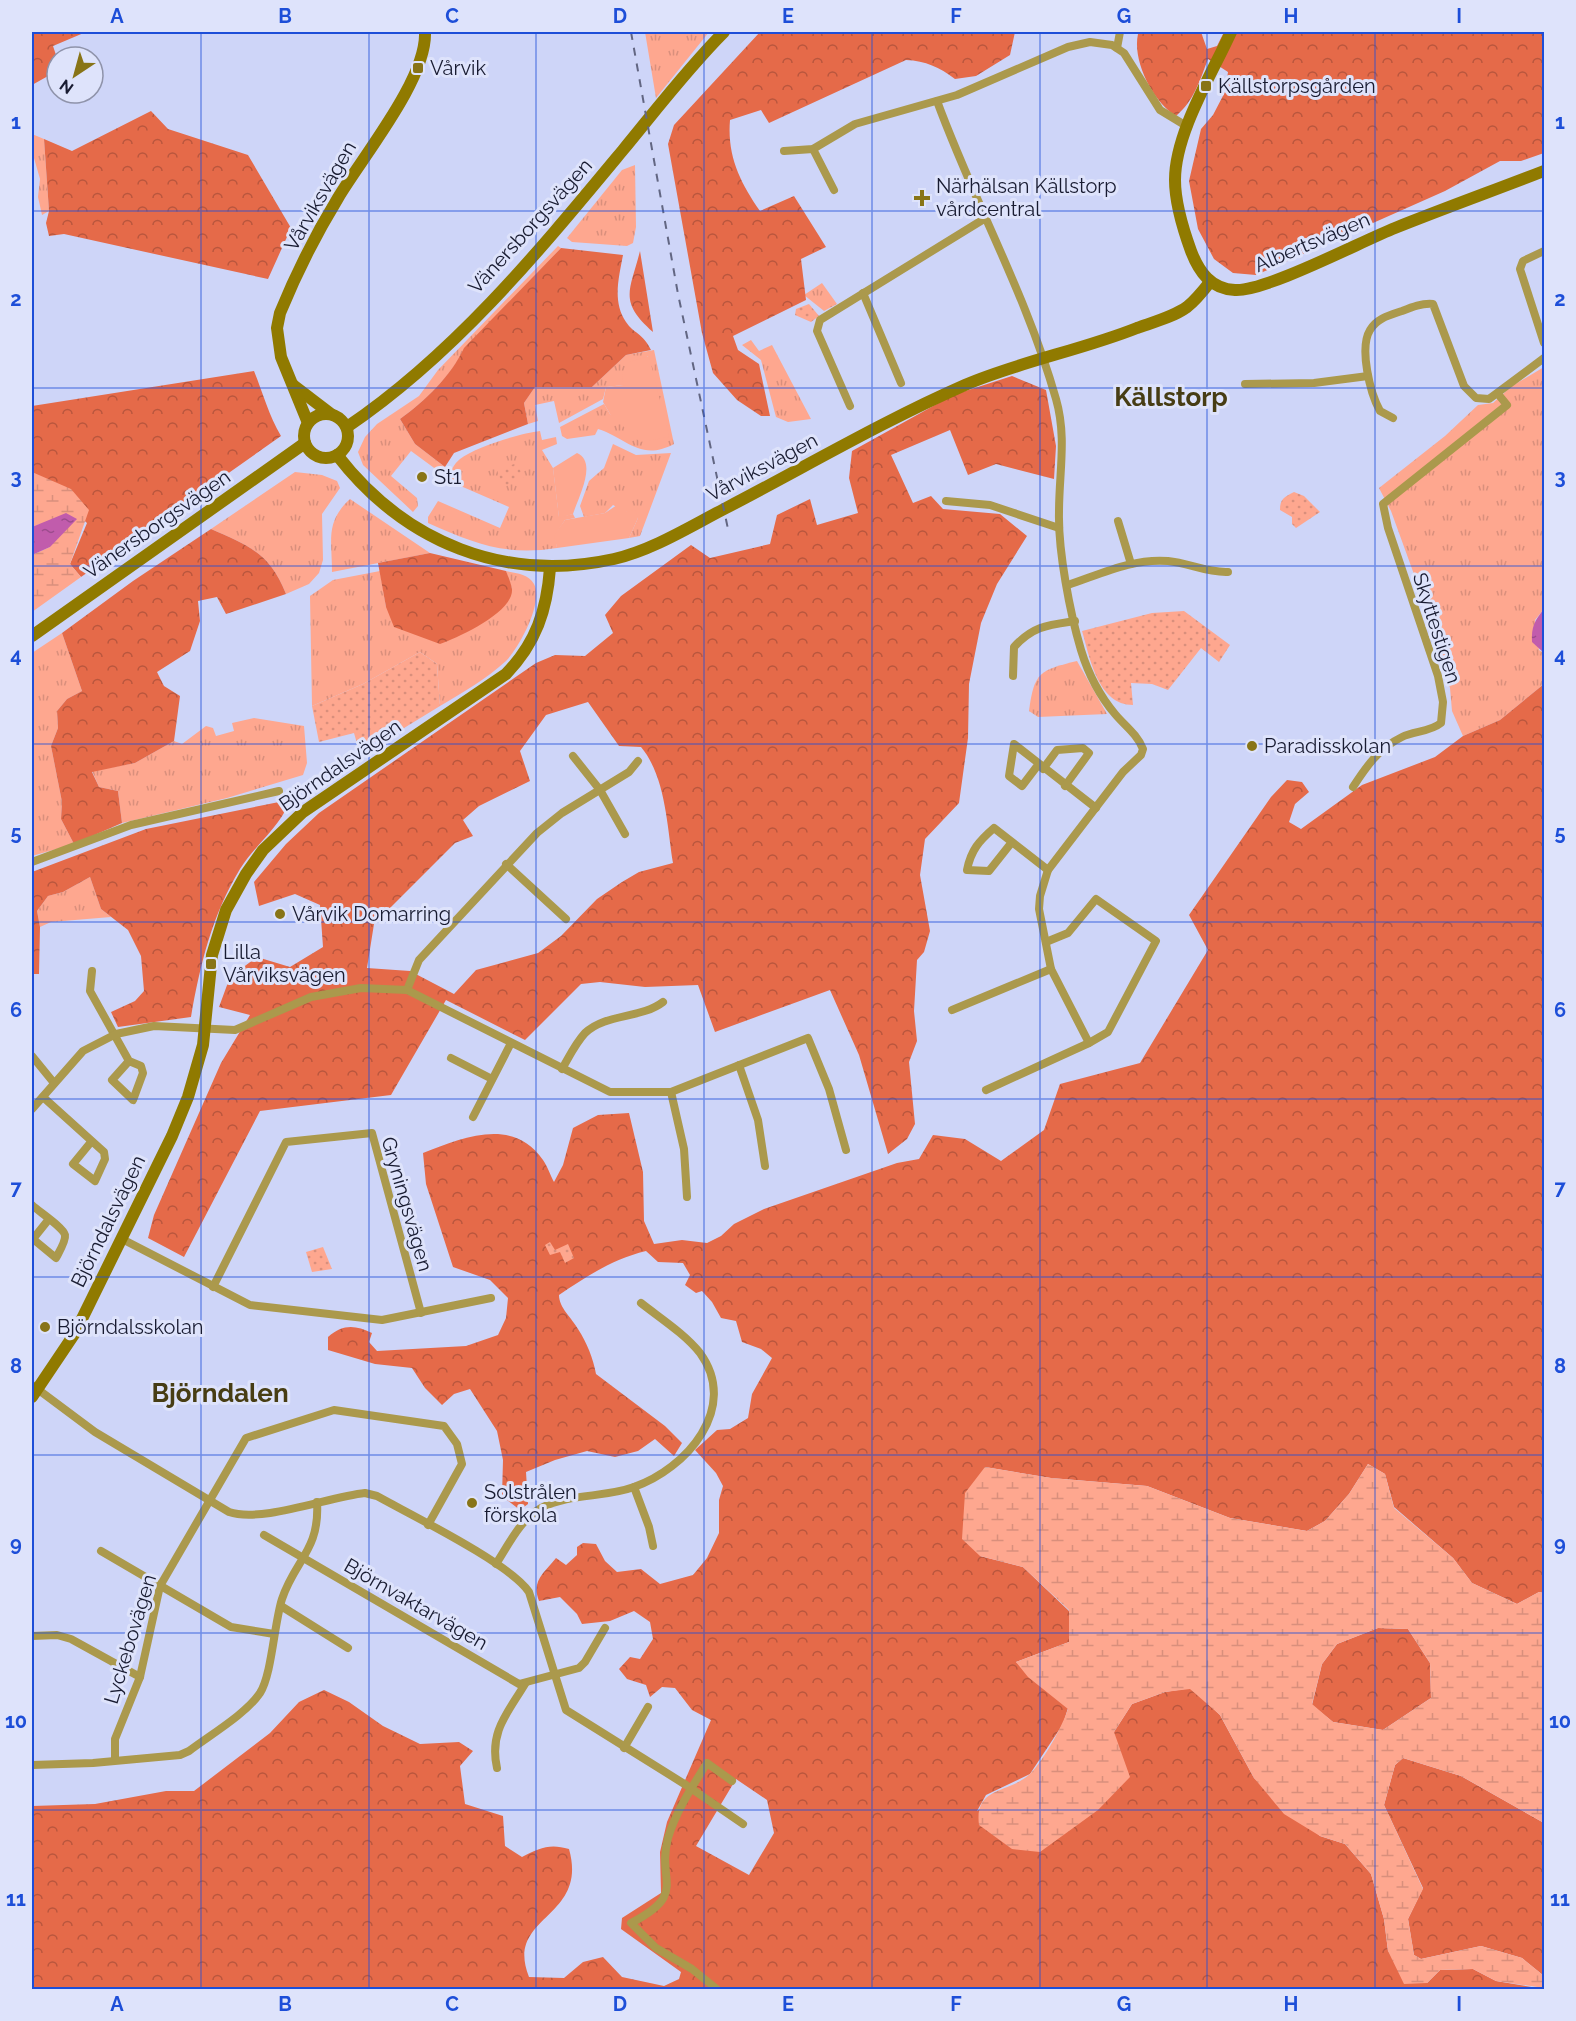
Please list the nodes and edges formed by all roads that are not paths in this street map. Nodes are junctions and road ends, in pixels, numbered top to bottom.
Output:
1 (424, 32) edge
2 (724, 32) edge
3 (1120, 32) edge
4 (1231, 32) edge
5 (1117, 48) junction
6 (937, 101) junction
7 (1188, 127) junction
8 (813, 149) junction
9 (784, 151) dead end
10 (1545, 171) edge
11 (834, 190) dead end
12 (984, 219) junction
13 (1545, 251) edge
14 (1210, 282) junction
15 (863, 293) junction
16 (1545, 343) edge
17 (1545, 358) edge
18 (1044, 360) junction
19 (1368, 376) junction
20 (901, 383) dead end
21 (1245, 384) dead end
22 (293, 385) junction
23 (1498, 394) junction
24 (850, 406) dead end
25 (331, 414) junction
26 (1393, 418) dead end
27 (308, 423) junction
28 (347, 427) junction
29 (305, 444) junction
30 (337, 456) junction
31 (946, 501) dead end
32 (1118, 521) dead end
33 (1059, 528) junction
34 (1131, 564) junction
35 (550, 568) junction
36 (1228, 572) dead end
37 (1068, 585) junction
38 (1075, 621) junction
39 (32, 636) edge
40 (1013, 675) dead end
41 (573, 756) dead end
42 (638, 762) dead end
43 (1040, 767) junction
44 (1065, 786) junction
45 (1353, 787) dead end
46 (600, 790) junction
47 (279, 791) dead end
48 (1096, 808) junction
49 (625, 834) dead end
50 (1012, 842) junction
51 (32, 862) edge
52 (506, 864) junction
53 (1048, 870) junction
54 (566, 919) dead end
55 (1046, 942) junction
56 (1051, 969) junction
57 (92, 971) dead end
58 (406, 990) junction
59 (663, 1002) dead end
60 (952, 1010) dead end
61 (203, 1029) junction
62 (116, 1034) junction
63 (511, 1043) junction
64 (1089, 1043) junction
65 (32, 1056) edge
66 (451, 1058) dead end
67 (129, 1061) dead end
68 (740, 1065) junction
69 (562, 1069) junction
70 (492, 1079) junction
71 (54, 1083) junction
72 (986, 1090) dead end
73 (671, 1092) junction
74 (43, 1097) junction
75 (32, 1109) edge
76 (473, 1117) dead end
77 (91, 1142) junction
78 (846, 1150) dead end
79 (765, 1166) dead end
80 (687, 1197) dead end
81 (32, 1205) edge
82 (49, 1219) junction
83 (122, 1239) junction
84 (213, 1287) junction
85 (491, 1298) dead end
86 (641, 1303) dead end
87 (421, 1312) junction
88 (33, 1391) edge
89 (634, 1487) junction
90 (209, 1501) junction
91 (316, 1502) junction
92 (428, 1525) junction
93 (264, 1535) dead end
94 (652, 1546) dead end
95 (101, 1551) dead end
96 (304, 1558) junction
97 (496, 1564) junction
98 (160, 1586) junction
99 (281, 1606) junction
100 (605, 1628) dead end
101 (273, 1634) junction
102 (32, 1635) edge
103 (348, 1648) dead end
104 (554, 1674) junction
105 (140, 1677) junction
106 (525, 1684) junction
107 (648, 1707) dead end
108 (624, 1748) junction
109 (115, 1760) junction
110 (32, 1765) edge
111 (496, 1768) dead end
112 (732, 1781) dead end
113 (691, 1788) junction
114 (743, 1824) dead end
115 (718, 1989) edge

1 - 22 street, Vårviksvägen
2 - 28 street, Vänersborgsvägen
3 - 5 street
4 - 7 street
5 - 6 street
5 - 7 street
6 - 8 street
6 - 12 street
7 - 14 street
8 - 9 street
8 - 11 street
10 - 14 street, Albertsvägen
12 - 15 street
12 - 18 street
13 - 16 street
14 - 18 street, Vårviksvägen
15 - 20 street
15 - 24 street
17 - 23 street
18 - 33 street
18 - 35 street, Vårviksvägen
19 - 21 street
19 - 23 street
19 - 26 street
22 - 25 street
22 - 27 street, Vårviksvägen
23 - 45 street, Skyttestigen
25 - 27 street
25 - 28 street
27 - 29 street
28 - 30 street
29 - 30 street
29 - 39 street, Vänersborgsvägen
30 - 35 street, Vårviksvägen
31 - 33 street
32 - 34 street
33 - 37 street
34 - 36 street
34 - 37 street
35 - 61 street, Björndalsvägen
37 - 38 street
38 - 40 street
38 - 48 street
41 - 46 street
42 - 46 street
43 - 43 street
43 - 44 street
43 - 44 street
44 - 48 street
46 - 49 street
46 - 52 street
47 - 51 street
48 - 53 street
50 - 50 street
50 - 53 street
52 - 54 street
52 - 58 street
53 - 55 street
55 - 56 street
55 - 64 street
56 - 60 street
56 - 64 street
57 - 62 street
58 - 61 street
58 - 63 street
59 - 69 street
61 - 62 street
61 - 83 street, Björndalsvägen
62 - 67 street
62 - 71 street
63 - 69 street
63 - 70 street
64 - 72 street
65 - 71 street
66 - 70 street
68 - 73 street
68 - 78 street
68 - 79 street
69 - 73 street
70 - 76 street
71 - 74 street
73 - 80 street
74 - 75 street
74 - 77 street
77 - 77 street
81 - 82 street
82 - 82 street
83 - 84 street
83 - 88 street, Björndalsvägen
84 - 87 street
84 - 87 street, Gryningsvägen
85 - 87 street
86 - 89 street
88 - 90 street, Björndalsvägen
89 - 94 street
89 - 97 street
90 - 91 street, Björndalsvägen
90 - 92 street, Lyckebovägen
90 - 98 street, Lyckebovägen
91 - 92 street, Björndalsvägen
91 - 96 street
92 - 97 street, Björndalsvägen
93 - 96 street, Björnvaktarvägen
95 - 98 street
96 - 99 street
96 - 106 street, Björnvaktarvägen
97 - 104 street, Björndalsvägen
98 - 101 street
98 - 105 street, Lyckebovägen
99 - 101 street
99 - 103 street
100 - 104 street
101 - 109 street
102 - 105 street
104 - 106 street
104 - 108 street, Björndalsvägen
105 - 109 street, Lyckebovägen
106 - 111 street
107 - 108 street
108 - 113 street, Björndalsvägen
109 - 110 street
112 - 113 street
113 - 114 street, Björndalsvägen
113 - 115 street

